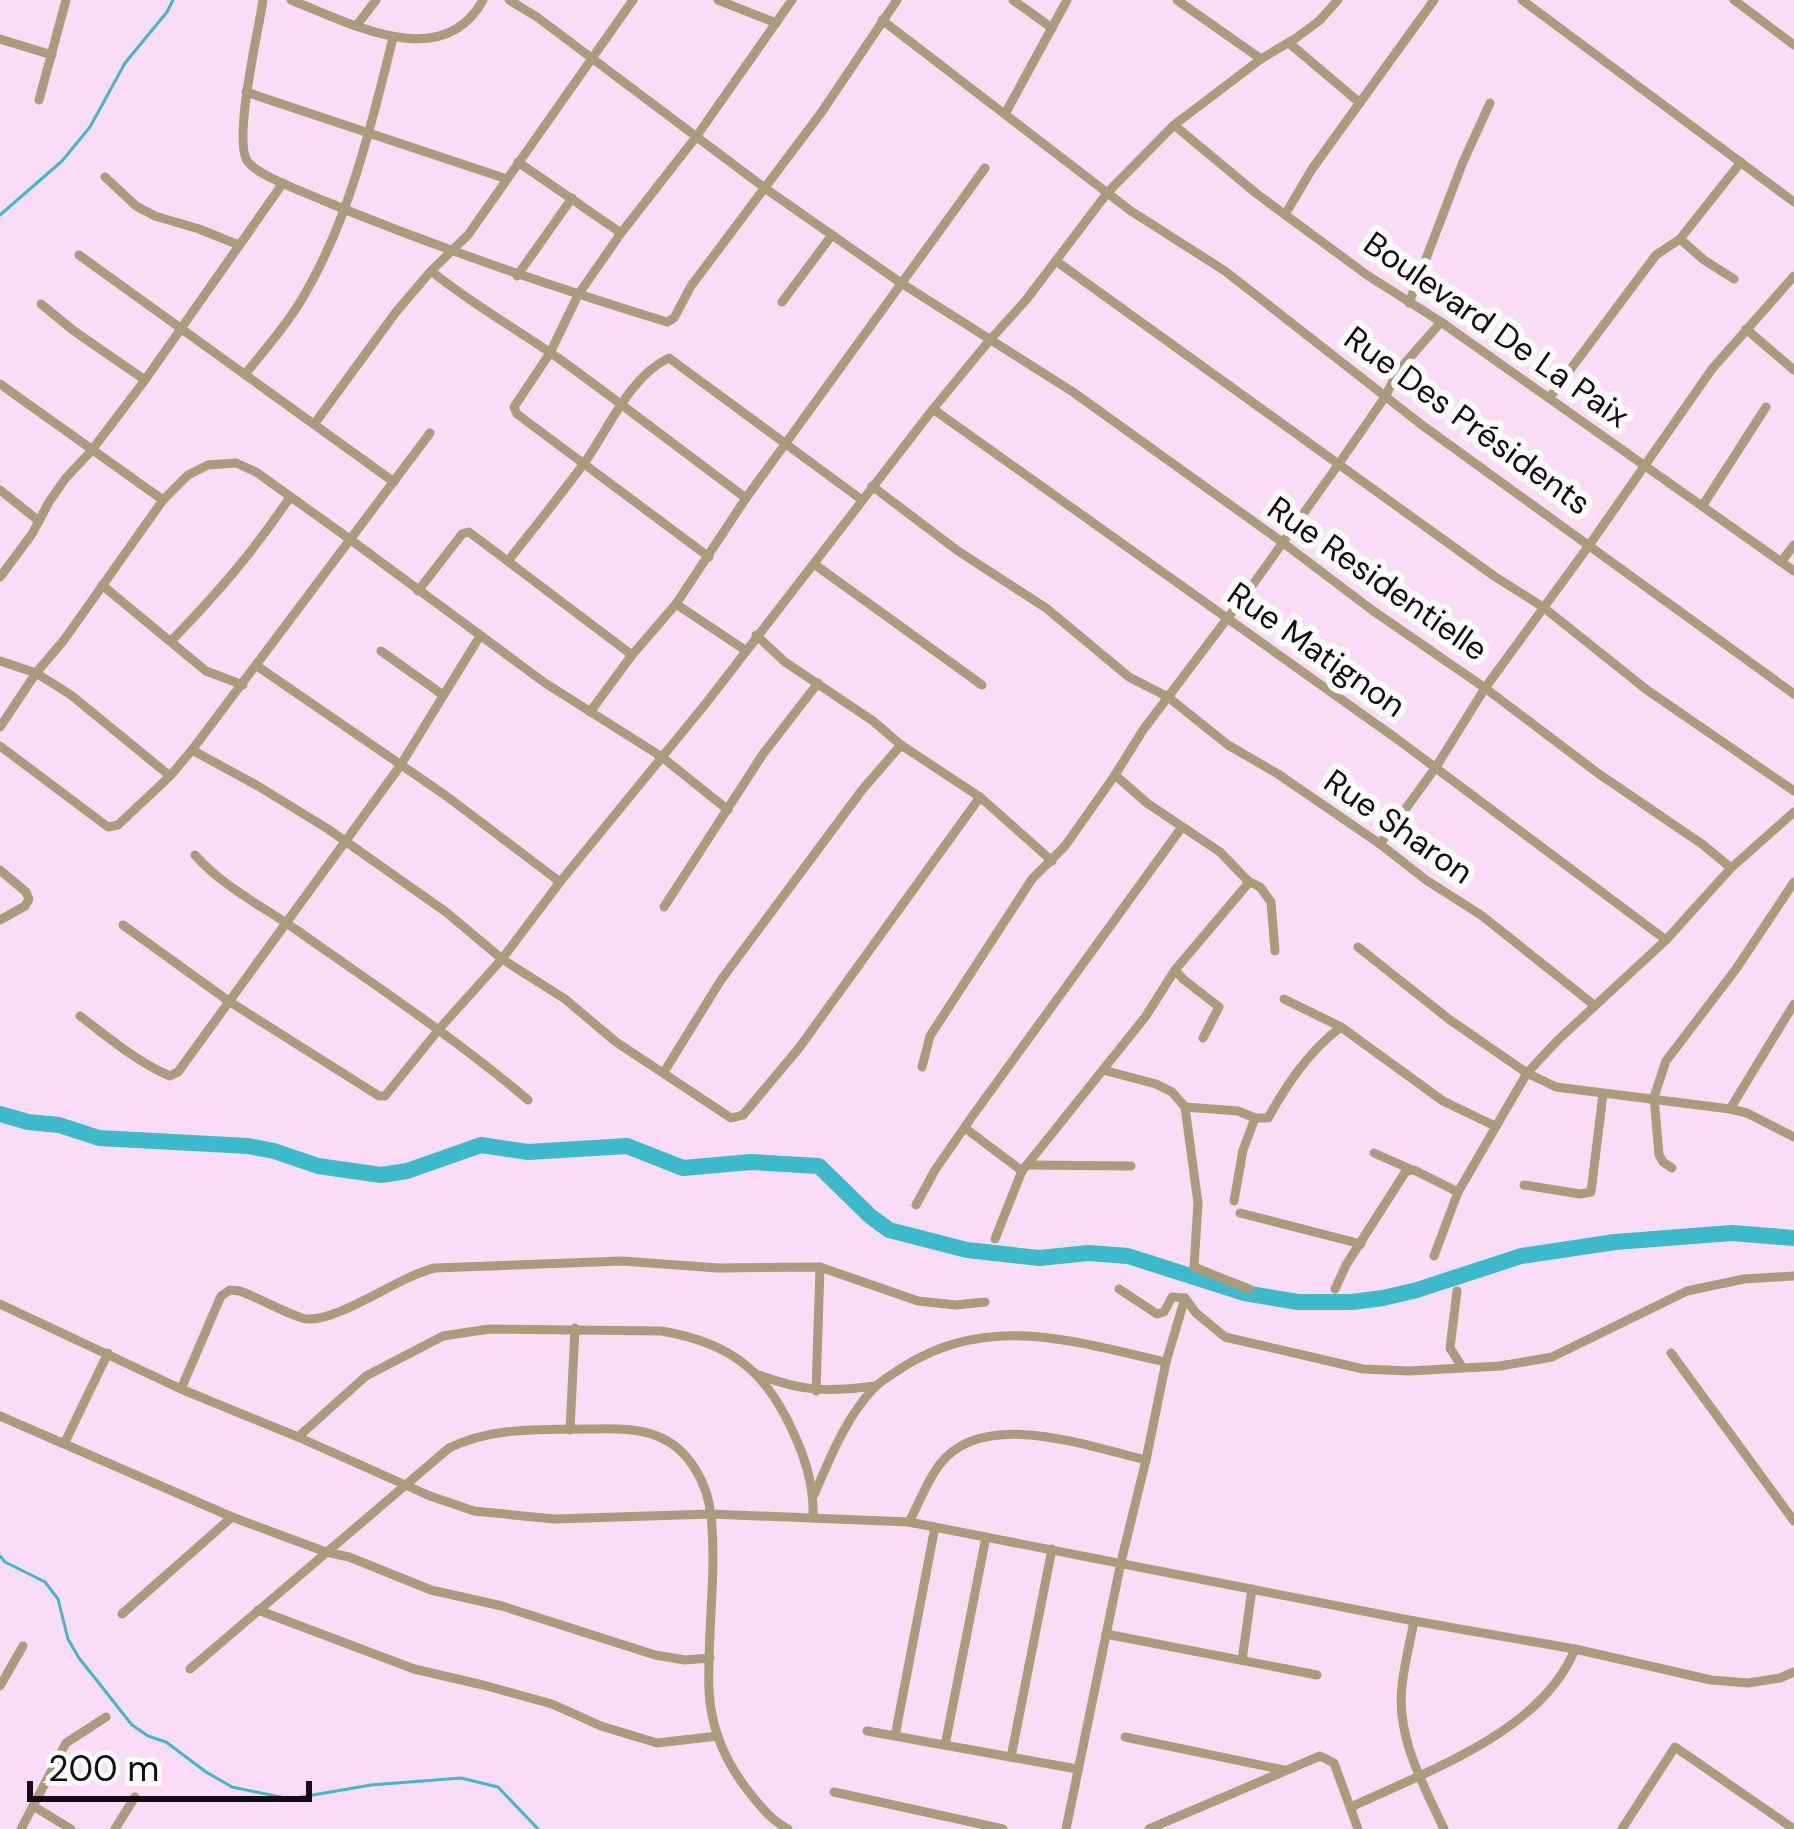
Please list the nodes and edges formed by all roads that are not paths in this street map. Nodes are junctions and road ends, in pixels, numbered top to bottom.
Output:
1 (66, 0) edge
2 (263, 0) edge
3 (291, 0) edge
4 (376, 0) edge
5 (483, 0) edge
6 (509, 0) edge
7 (634, 0) edge
8 (718, 0) edge
9 (792, 0) edge
10 (897, 0) edge
11 (1013, 0) edge
12 (1067, 0) edge
13 (1178, 0) edge
14 (1337, 0) edge
15 (1434, 0) edge
16 (1522, 0) edge
17 (1734, 0) edge
18 (308, 3) edge
19 (882, 20) junction
20 (776, 23) junction
21 (357, 25) junction
22 (1052, 28) junction
23 (394, 38) junction
24 (0, 39) edge
25 (1288, 43) junction
26 (1794, 45) edge
27 (52, 55) junction
28 (591, 58) junction
29 (1261, 59) junction
30 (246, 92) junction
31 (39, 100) dead end
32 (1360, 103) junction
33 (1490, 103) dead end
34 (1005, 114) junction
35 (1174, 125) junction
36 (368, 134) junction
37 (696, 137) junction
38 (518, 162) junction
39 (1741, 163) junction
40 (985, 168) dead end
41 (105, 178) dead end
42 (507, 179) junction
43 (283, 183) junction
44 (766, 189) junction
45 (1108, 192) junction
46 (572, 198) junction
47 (1794, 202) edge
48 (345, 209) junction
49 (1286, 213) junction
50 (621, 233) junction
51 (832, 235) junction
52 (1680, 239) junction
53 (239, 245) junction
54 (453, 251) junction
55 (79, 255) dead end
56 (1056, 261) junction
57 (431, 271) junction
58 (518, 276) junction
59 (1794, 276) edge
60 (1734, 279) dead end
61 (901, 283) junction
62 (578, 295) junction
63 (782, 302) dead end
64 (41, 304) dead end
65 (1409, 304) junction
66 (1441, 322) junction
67 (182, 326) junction
68 (1746, 329) junction
69 (988, 340) junction
70 (550, 352) junction
71 (1794, 370) edge
72 (246, 373) junction
73 (145, 380) junction
74 (0, 384) edge
75 (1385, 397) junction
76 (1549, 398) junction
77 (622, 404) junction
78 (1766, 407) dead end
79 (933, 409) junction
80 (315, 423) junction
81 (430, 433) dead end
82 (787, 445) junction
83 (92, 450) junction
84 (584, 464) junction
85 (1338, 464) junction
86 (1645, 464) junction
87 (394, 482) junction
88 (872, 487) junction
89 (0, 490) edge
90 (290, 497) junction
91 (746, 498) junction
92 (163, 500) junction
93 (862, 500) junction
94 (1703, 506) junction
95 (39, 521) junction
96 (351, 540) junction
97 (1282, 542) junction
98 (1591, 544) junction
99 (1794, 545) edge
100 (709, 557) junction
101 (508, 561) junction
102 (1781, 562) junction
103 (814, 564) junction
104 (1794, 572) edge
105 (0, 577) edge
106 (102, 585) junction
107 (418, 591) junction
108 (676, 604) junction
109 (1543, 608) junction
110 (1225, 618) junction
111 (756, 635) junction
112 (480, 636) junction
113 (171, 641) junction
114 (745, 650) junction
115 (381, 651) dead end
116 (632, 655) junction
117 (0, 661) edge
118 (257, 666) junction
119 (36, 673) junction
120 (818, 683) junction
121 (243, 685) junction
122 (982, 685) dead end
123 (1485, 688) junction
124 (1794, 694) edge
125 (443, 695) junction
126 (1168, 697) junction
127 (590, 712) junction
128 (0, 727) edge
129 (901, 745) junction
130 (0, 746) edge
131 (192, 750) junction
132 (662, 757) junction
133 (400, 766) junction
134 (1436, 767) junction
135 (1115, 775) junction
136 (170, 776) junction
137 (1794, 791) edge
138 (980, 797) junction
139 (728, 810) junction
140 (1794, 812) edge
141 (1182, 827) junction
142 (343, 842) junction
143 (1380, 844) junction
144 (194, 856) dead end
145 (1052, 861) junction
146 (1731, 868) junction
147 (0, 870) edge
148 (1248, 880) junction
149 (560, 882) junction
150 (1794, 882) edge
151 (664, 907) dead end
152 (0, 920) edge
153 (287, 923) junction
154 (123, 925) dead end
155 (1666, 940) junction
156 (1358, 947) dead end
157 (1275, 950) dead end
158 (502, 958) junction
159 (1175, 970) junction
160 (1284, 999) dead end
161 (230, 1002) junction
162 (1794, 1004) edge
163 (1594, 1005) junction
164 (80, 1016) dead end
165 (1341, 1027) junction
166 (440, 1028) junction
167 (1203, 1038) dead end
168 (922, 1067) dead end
169 (1103, 1070) junction
170 (664, 1072) junction
171 (1527, 1073) junction
172 (1603, 1094) junction
173 (1654, 1097) junction
174 (528, 1100) dead end
175 (1185, 1106) junction
176 (1730, 1109) junction
177 (1255, 1118) junction
178 (1496, 1126) junction
179 (965, 1128) junction
180 (1794, 1137) edge
181 (1374, 1153) dead end
182 (1131, 1166) dead end
183 (1024, 1168) junction
184 (1672, 1168) dead end
185 (1410, 1169) junction
186 (1525, 1185) dead end
187 (1459, 1192) junction
188 (1234, 1201) dead end
189 (916, 1205) dead end
190 (1240, 1213) dead end
191 (995, 1239) dead end
192 (1361, 1244) junction
193 (1434, 1256) dead end
194 (820, 1267) junction
195 (1794, 1276) edge
196 (1335, 1288) dead end
197 (1119, 1289) dead end
198 (1249, 1289) dead end
199 (1457, 1291) dead end
200 (1185, 1298) junction
201 (985, 1302) dead end
202 (0, 1304) edge
203 (575, 1328) junction
204 (108, 1353) junction
205 (1671, 1353) dead end
206 (1166, 1362) junction
207 (1462, 1367) junction
208 (759, 1375) junction
209 (875, 1386) junction
210 (181, 1389) junction
211 (816, 1391) junction
212 (0, 1416) edge
213 (570, 1430) junction
214 (298, 1437) junction
215 (64, 1444) junction
216 (1146, 1460) junction
217 (406, 1485) junction
218 (814, 1495) junction
219 (711, 1514) junction
220 (232, 1516) junction
221 (813, 1516) junction
222 (1794, 1521) edge
223 (909, 1522) junction
224 (935, 1527) junction
225 (986, 1537) junction
226 (1052, 1549) junction
227 (326, 1552) junction
228 (1121, 1562) junction
229 (1252, 1589) junction
230 (258, 1610) junction
231 (122, 1614) dead end
232 (1414, 1621) junction
233 (1106, 1634) junction
234 (23, 1646) dead end
235 (1575, 1649) junction
236 (710, 1658) junction
237 (1242, 1660) junction
238 (190, 1670) dead end
239 (1794, 1672) edge
240 (1317, 1675) dead end
241 (0, 1686) edge
242 (106, 1717) dead end
243 (867, 1731) dead end
244 (718, 1736) junction
245 (896, 1736) junction
246 (1125, 1737) dead end
247 (945, 1745) junction
248 (1011, 1757) junction
249 (1078, 1769) junction
250 (1284, 1770) junction
251 (1419, 1775) junction
252 (834, 1792) dead end
253 (135, 1797) dead end
254 (33, 1806) junction
255 (1351, 1807) junction
256 (1794, 1828) edge
257 (21, 1829) edge
258 (71, 1829) edge
259 (115, 1829) edge
260 (788, 1829) edge
261 (1003, 1829) edge
262 (1066, 1829) edge
263 (1149, 1829) edge
264 (1358, 1829) edge
265 (1444, 1829) edge
266 (1622, 1829) edge

1 - 27 street
2 - 30 street
3 - 18 street
4 - 21 street
5 - 23 street
6 - 28 street, Rue Residentielle
7 - 28 street
8 - 20 street
9 - 20 street
10 - 19 street
11 - 22 street
12 - 22 street
13 - 29 street
14 - 25 street
15 - 32 street
16 - 39 street
17 - 26 street
18 - 21 street
19 - 34 street, Rue Des Présidents
19 - 44 street
20 - 37 street
21 - 23 street
22 - 34 street
23 - 36 street
24 - 27 street
25 - 29 street
25 - 32 street
27 - 31 street
28 - 37 street, Rue Residentielle
28 - 38 street
29 - 35 street
30 - 36 street
30 - 43 street
32 - 49 street
33 - 65 street
34 - 45 street, Rue Des Présidents
35 - 45 street
35 - 49 street, Boulevard De La Paix
36 - 42 street
36 - 48 street
37 - 44 street, Rue Residentielle
37 - 50 street
38 - 42 street
38 - 46 street
39 - 47 street
39 - 52 street
40 - 61 street
41 - 53 street
42 - 54 street
43 - 48 street
43 - 53 street
44 - 51 street, Rue Residentielle
44 - 62 street
45 - 56 street
45 - 75 street, Rue Des Présidents
46 - 50 street
46 - 58 street
48 - 54 street
48 - 72 street
49 - 65 street, Boulevard De La Paix
50 - 62 street
51 - 61 street, Rue Residentielle
51 - 63 street
52 - 60 street
52 - 76 street
53 - 67 street
54 - 57 street
54 - 58 street
55 - 67 street
56 - 69 street
56 - 85 street
57 - 70 street
57 - 80 street
58 - 62 street
59 - 68 street
61 - 69 street, Rue Residentielle
61 - 82 street
62 - 70 street
64 - 73 street
65 - 66 street, Boulevard De La Paix
66 - 75 street
66 - 76 street, Boulevard De La Paix
67 - 72 street
67 - 73 street
68 - 71 street
68 - 86 street
69 - 79 street
69 - 97 street, Rue Residentielle
70 - 77 street
70 - 84 street
72 - 80 street
73 - 83 street
74 - 83 street
75 - 85 street
75 - 98 street, Rue Des Présidents
76 - 86 street, Boulevard De La Paix
77 - 82 street
77 - 84 street
77 - 91 street
78 - 94 street
79 - 88 street
79 - 110 street, Rue Matignon
80 - 87 street
81 - 87 street
82 - 91 street
82 - 93 street
83 - 92 street
83 - 95 street
84 - 100 street
84 - 101 street
85 - 97 street
85 - 109 street
86 - 94 street, Boulevard De La Paix
86 - 98 street
87 - 96 street
88 - 93 street
88 - 126 street, Rue Sharon
89 - 95 street
90 - 92 street
90 - 96 street
90 - 113 street
91 - 100 street
92 - 106 street
93 - 103 street
94 - 102 street, Boulevard De La Paix
95 - 105 street
96 - 107 street
96 - 118 street
97 - 110 street
97 - 123 street, Rue Residentielle
98 - 109 street
98 - 124 street, Rue Des Présidents
99 - 102 street
100 - 108 street
101 - 107 street
101 - 116 street
102 - 104 street, Boulevard De La Paix
103 - 111 street
103 - 122 street
106 - 113 street
106 - 119 street
107 - 112 street
108 - 114 street
108 - 116 street
109 - 123 street
109 - 137 street
110 - 126 street
110 - 134 street, Rue Matignon
111 - 114 street
111 - 120 street
112 - 125 street
112 - 127 street
113 - 121 street
114 - 132 street
115 - 125 street
116 - 127 street
117 - 119 street
118 - 121 street
118 - 133 street
119 - 128 street
119 - 136 street
120 - 129 street
120 - 139 street
121 - 131 street
123 - 134 street
123 - 146 street, Rue Residentielle
125 - 133 street
126 - 135 street
126 - 143 street, Rue Sharon
127 - 132 street
129 - 138 street
129 - 170 street
130 - 136 street
131 - 136 street
131 - 142 street
132 - 139 street
132 - 149 street
133 - 142 street
133 - 149 street
134 - 143 street
134 - 155 street, Rue Matignon
135 - 141 street
135 - 145 street
138 - 145 street
138 - 170 street
139 - 151 street
140 - 146 street
141 - 148 street
141 - 179 street
142 - 153 street
142 - 158 street
143 - 163 street, Rue Sharon
144 - 153 street
145 - 168 street
146 - 155 street
147 - 152 street
148 - 157 street
148 - 159 street
149 - 158 street
150 - 173 street
153 - 161 street
153 - 166 street
154 - 161 street
155 - 163 street
156 - 171 street
158 - 166 street
158 - 170 street
159 - 167 street
159 - 169 street
160 - 165 street
161 - 164 street
161 - 166 street
162 - 176 street
163 - 171 street
165 - 177 street
165 - 178 street
166 - 174 street
169 - 175 street
169 - 183 street
171 - 172 street
171 - 178 street
172 - 173 street
172 - 186 street
173 - 176 street
173 - 184 street
175 - 177 street
175 - 198 street
176 - 180 street
177 - 188 street
178 - 187 street
179 - 183 street
179 - 189 street
181 - 185 street
182 - 183 street
183 - 191 street
185 - 187 street
185 - 192 street
187 - 193 street
190 - 192 street
192 - 196 street
194 - 201 street
194 - 210 street
194 - 211 street
195 - 207 street
197 - 200 street
199 - 207 street
200 - 206 street
200 - 207 street
202 - 204 street
203 - 208 street
203 - 213 street
203 - 214 street
204 - 210 street
204 - 215 street
205 - 222 street
206 - 209 street
206 - 216 street
208 - 211 street
208 - 218 street
209 - 211 street
209 - 218 street
210 - 214 street
212 - 215 street
213 - 217 street
213 - 219 street
214 - 217 street
215 - 220 street
216 - 223 street
216 - 228 street
217 - 219 street
217 - 227 street
218 - 221 street
219 - 221 street
219 - 236 street
220 - 227 street
220 - 231 street
221 - 223 street
223 - 224 street
224 - 225 street
224 - 245 street
225 - 226 street
225 - 247 street
226 - 228 street
226 - 248 street
227 - 230 street
227 - 236 street
228 - 229 street
228 - 233 street
229 - 232 street
229 - 237 street
230 - 238 street
230 - 244 street
232 - 235 street
232 - 251 street
233 - 237 street
233 - 249 street
234 - 241 street
235 - 239 street
235 - 251 street
236 - 244 street
237 - 240 street
242 - 254 street
243 - 245 street
244 - 260 street
245 - 247 street
246 - 250 street
247 - 248 street
248 - 249 street
249 - 262 street
250 - 255 street
250 - 263 street
251 - 255 street
251 - 265 street
252 - 261 street
253 - 259 street
254 - 257 street
254 - 258 street
255 - 264 street
256 - 266 street

